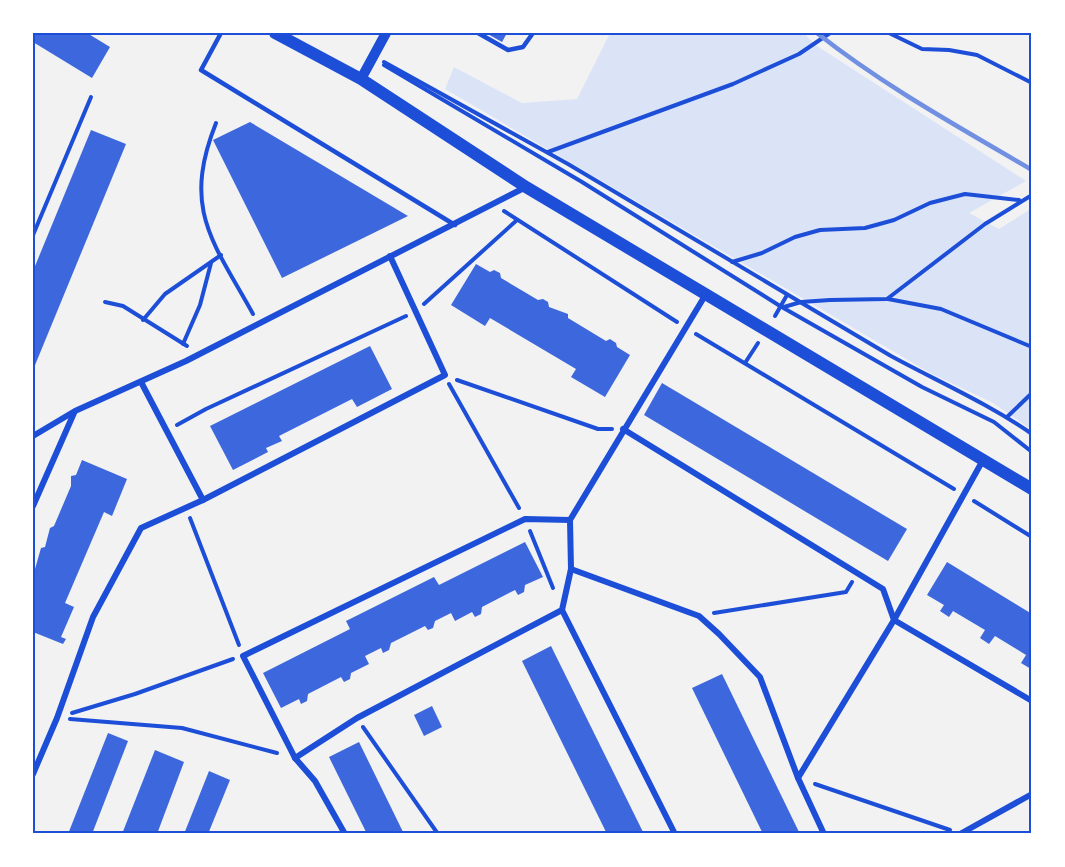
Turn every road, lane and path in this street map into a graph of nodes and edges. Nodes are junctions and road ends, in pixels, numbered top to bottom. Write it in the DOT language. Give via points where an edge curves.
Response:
graph roads {
  1 [pos="221,33"];
  2 [pos="386,33"];
  3 [pos="478,33"];
  4 [pos="533,33"];
  5 [pos="830,33"];
  6 [pos="889,33"];
  7 [pos="277,34"];
  8 [pos="372,58"];
  9 [pos="360,79"];
  10 [pos="1032,83"];
  11 [pos="91,98"];
  12 [pos="216,123"];
  13 [pos="547,152"];
  14 [pos="526,188"];
  15 [pos="1032,195"];
  16 [pos="1019,200"];
  17 [pos="494,203"];
  18 [pos="518,220"];
  19 [pos="455,225"];
  20 [pos="33,235"];
  21 [pos="221,255"];
  22 [pos="390,256"];
  23 [pos="212,261"];
  24 [pos="732,262"];
  25 [pos="707,294"];
  26 [pos="787,294"];
  27 [pos="887,299"];
  28 [pos="105,302"];
  29 [pos="801,302"];
  30 [pos="782,307"];
  31 [pos="415,312"];
  32 [pos="775,316"];
  33 [pos="143,320"];
  34 [pos="258,322"];
  35 [pos="686,327"];
  36 [pos="759,341"];
  37 [pos="183,344"];
  38 [pos="1032,347"];
  39 [pos="198,353"];
  40 [pos="745,363"];
  41 [pos="445,375"];
  42 [pos="141,382"];
  43 [pos="1032,393"];
  44 [pos="75,411"];
  45 [pos="1007,417"];
  46 [pos="623,429"];
  47 [pos="167,431"];
  48 [pos="1032,434"];
  49 [pos="33,436"];
  50 [pos="1032,452"];
  51 [pos="983,460"];
  52 [pos="1032,489"];
  53 [pos="965,496"];
  54 [pos="203,500"];
  55 [pos="33,506"];
  56 [pos="186,508"];
  57 [pos="525,519"];
  58 [pos="570,520"];
  59 [pos="1032,537"];
  60 [pos="571,569"];
  61 [pos="856,573"];
  62 [pos="562,610"];
  63 [pos="699,616"];
  64 [pos="894,620"];
  65 [pos="243,656"];
  66 [pos="1032,701"];
  67 [pos="57,718"];
  68 [pos="357,718"];
  69 [pos="295,758"];
  70 [pos="33,774"];
  71 [pos="798,778"];
  72 [pos="1032,794"];
  73 [pos="345,834"];
  74 [pos="438,834"];
  75 [pos="675,834"];
  76 [pos="824,834"];
  77 [pos="959,834"];
  1 -- 19 [label="lane" via="201,70"];
  2 -- 8 [label="street"];
  3 -- 4 [label="lane" via="508,50 523,47"];
  5 -- 13 [label="path" via="799,54 733,84"];
  6 -- 10 [label="path" via="922,49 977,55"];
  7 -- 9 [label="main road"];
  8 -- 9 [label="street"];
  8 -- 13 [label="path"];
  8 -- 30 [label="path" via="582,182"];
  9 -- 14 [label="main road"];
  11 -- 20 [label="path"];
  12 -- 21 [label="path" via="204,154 200,200 207,227"];
  13 -- 24 [label="path"];
  14 -- 17 [label="street"];
  14 -- 25 [label="main road"];
  15 -- 16 [label="path"];
  16 -- 24 [label="path" via="965,194 865,228 820,230 795,237"];
  16 -- 27 [label="path"];
  17 -- 18 [label="path"];
  17 -- 19 [label="street"];
  18 -- 31 [label="path"];
  18 -- 35 [label="path"];
  19 -- 22 [label="street"];
  21 -- 23 [label="path"];
  21 -- 34 [label="path"];
  22 -- 31 [label="street"];
  22 -- 34 [label="street"];
  23 -- 33 [label="path" via="165,294"];
  23 -- 37 [label="path" via="200,305"];
  24 -- 26 [label="path"];
  25 -- 35 [label="street"];
  25 -- 51 [label="main road"];
  26 -- 29 [label="path"];
  26 -- 30 [label="path"];
  27 -- 29 [label="path"];
  27 -- 38 [label="path" via="941,309"];
  28 -- 33 [label="path" via="123,306"];
  29 -- 30 [label="path"];
  29 -- 45 [label="path" via="936,381"];
  30 -- 32 [label="path"];
  30 -- 50 [label="path" via="922,387 994,422"];
  31 -- 41 [label="street"];
  31 -- 47 [label="path"];
  33 -- 37 [label="path"];
  34 -- 39 [label="street"];
  35 -- 40 [label="path"];
  35 -- 46 [label="street"];
  36 -- 40 [label="path"];
  37 -- 39 [label="path"];
  39 -- 42 [label="street"];
  40 -- 53 [label="path"];
  41 -- 46 [label="path" via="598,429"];
  41 -- 54 [label="street"];
  41 -- 57 [label="path"];
  42 -- 44 [label="street"];
  42 -- 47 [label="street"];
  43 -- 45 [label="path"];
  44 -- 49 [label="street"];
  44 -- 55 [label="street"];
  45 -- 48 [label="path"];
  46 -- 58 [label="street"];
  46 -- 61 [label="street"];
  47 -- 54 [label="street"];
  51 -- 52 [label="main road"];
  51 -- 53 [label="street"];
  53 -- 59 [label="path"];
  53 -- 64 [label="street"];
  54 -- 56 [label="street"];
  56 -- 65 [label="path"];
  56 -- 67 [label="street" via="141,528 93,617"];
  57 -- 58 [label="street"];
  57 -- 62 [label="path"];
  57 -- 65 [label="street"];
  58 -- 60 [label="street"];
  60 -- 62 [label="street"];
  60 -- 63 [label="street"];
  61 -- 63 [label="path" via="846,592"];
  61 -- 64 [label="street" via="883,589"];
  62 -- 68 [label="street"];
  62 -- 75 [label="street"];
  63 -- 71 [label="street" via="760,677"];
  64 -- 66 [label="street"];
  64 -- 71 [label="street"];
  65 -- 67 [label="path"];
  65 -- 69 [label="street"];
  67 -- 69 [label="path" via="182,728"];
  67 -- 70 [label="street"];
  68 -- 69 [label="street"];
  68 -- 74 [label="path"];
  69 -- 73 [label="street" via="315,781"];
  71 -- 76 [label="street"];
  71 -- 77 [label="path"];
  72 -- 77 [label="street"];
}
